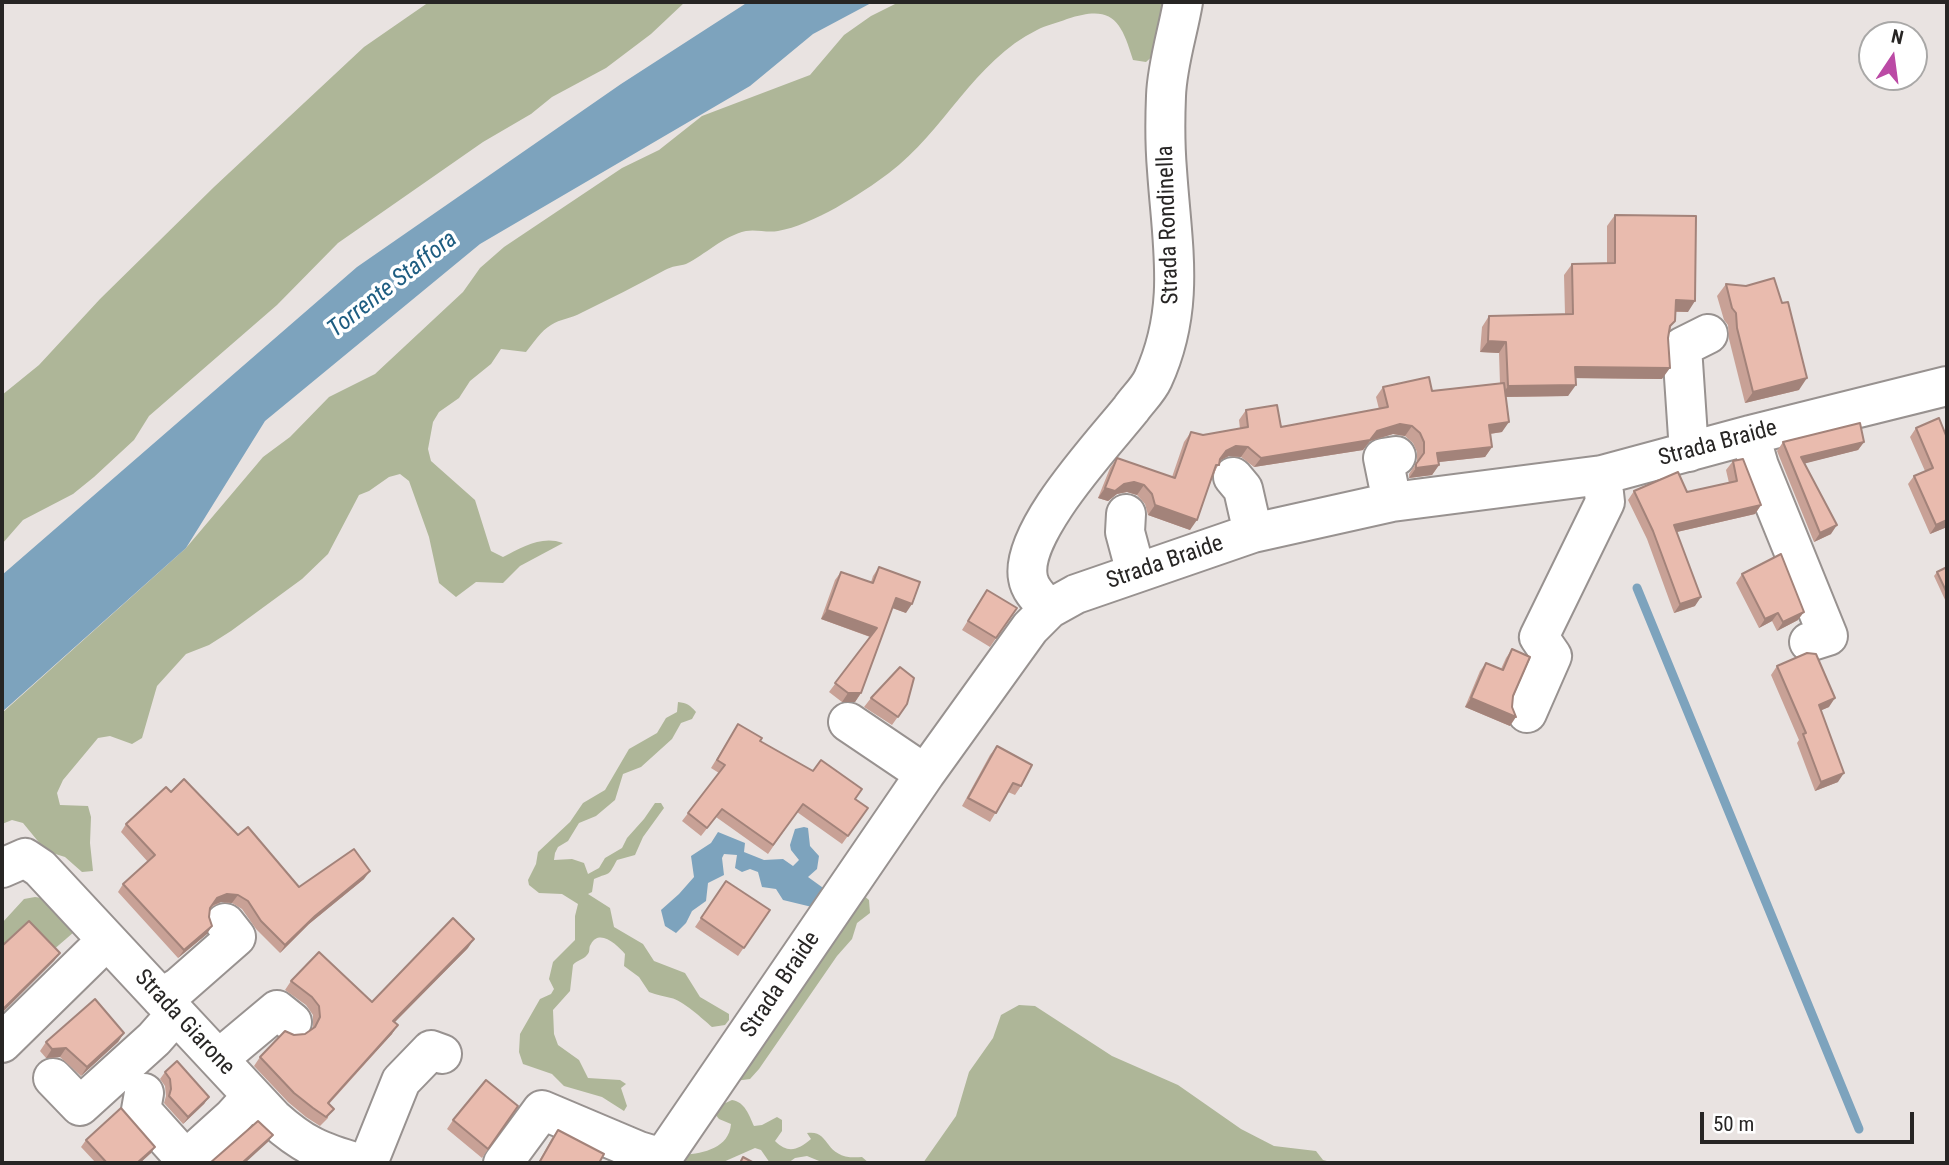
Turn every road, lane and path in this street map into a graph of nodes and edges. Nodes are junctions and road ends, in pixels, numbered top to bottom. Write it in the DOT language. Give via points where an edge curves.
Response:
graph roads {
  1 [pos="1183,2"];
  2 [pos="1708,334"];
  3 [pos="1947,386"];
  4 [pos="1750,435"];
  5 [pos="1689,452"];
  6 [pos="1396,456"];
  7 [pos="1602,475"];
  8 [pos="1233,477"];
  9 [pos="1392,502"];
  10 [pos="1126,514"];
  11 [pos="1253,533"];
  12 [pos="1136,573"];
  13 [pos="1049,609"];
  14 [pos="1809,642"];
  15 [pos="1527,713"];
  16 [pos="848,722"];
  17 [pos="926,774"];
  18 [pos="13,863"];
  19 [pos="225,923"];
  20 [pos="107,940"];
  21 [pos="169,1006"];
  22 [pos="292,1022"];
  23 [pos="2,1043"];
  24 [pos="442,1054"];
  25 [pos="216,1056"];
  26 [pos="53,1078"];
  27 [pos="144,1093"];
  28 [pos="252,1096"];
  29 [pos="286,1151"];
  30 [pos="184,1161"];
  31 [pos="661,1161"];
  32 [pos="358,1163"];
  33 [pos="368,1163"];
  34 [pos="503,1163"];
  1 -- 13 [label="street, Strada Rondinella" via="1166,93 1174,284 1169,337 1151,383 1037,534 1028,579"];
  2 -- 5 [label="street" via="1682,347"];
  3 -- 4 [label="street, Strada Braide"];
  4 -- 5 [label="street, Strada Braide"];
  4 -- 14 [label="street" via="1828,636"];
  5 -- 7 [label="street, Strada Braide"];
  6 -- 9 [label="street" via="1383,458"];
  7 -- 9 [label="street, Strada Braide"];
  7 -- 15 [label="street" via="1605,502 1539,637 1552,656"];
  8 -- 11 [label="street" via="1243,489"];
  9 -- 11 [label="street, Strada Braide"];
  10 -- 12 [label="street" via="1125,532"];
  11 -- 12 [label="street, Strada Braide"];
  12 -- 13 [label="street, Strada Braide" via="1076,594"];
  13 -- 17 [label="street, Strada Braide" via="1030,628"];
  16 -- 17 [label="street"];
  17 -- 31 [label="street, Strada Braide"];
  18 -- 20 [label="street, Strada Giarone" via="40,868"];
  19 -- 21 [label="street" via="236,937 179,987"];
  20 -- 21 [label="street, Strada Giarone"];
  20 -- 23 [label="street"];
  21 -- 25 [label="street, Strada Giarone"];
  21 -- 26 [label="street" via="154,1039 80,1106"];
  22 -- 25 [label="street" via="277,1010"];
  24 -- 33 [label="street" via="431,1050 401,1081"];
  25 -- 28 [label="street, Strada Giarone"];
  27 -- 30 [label="street" via="141,1110"];
  28 -- 29 [label="street, Strada Giarone"];
  28 -- 30 [label="street"];
  29 -- 32 [label="street, Strada Giarone" via="328,1154"];
  31 -- 34 [label="street" via="542,1110"];
}
